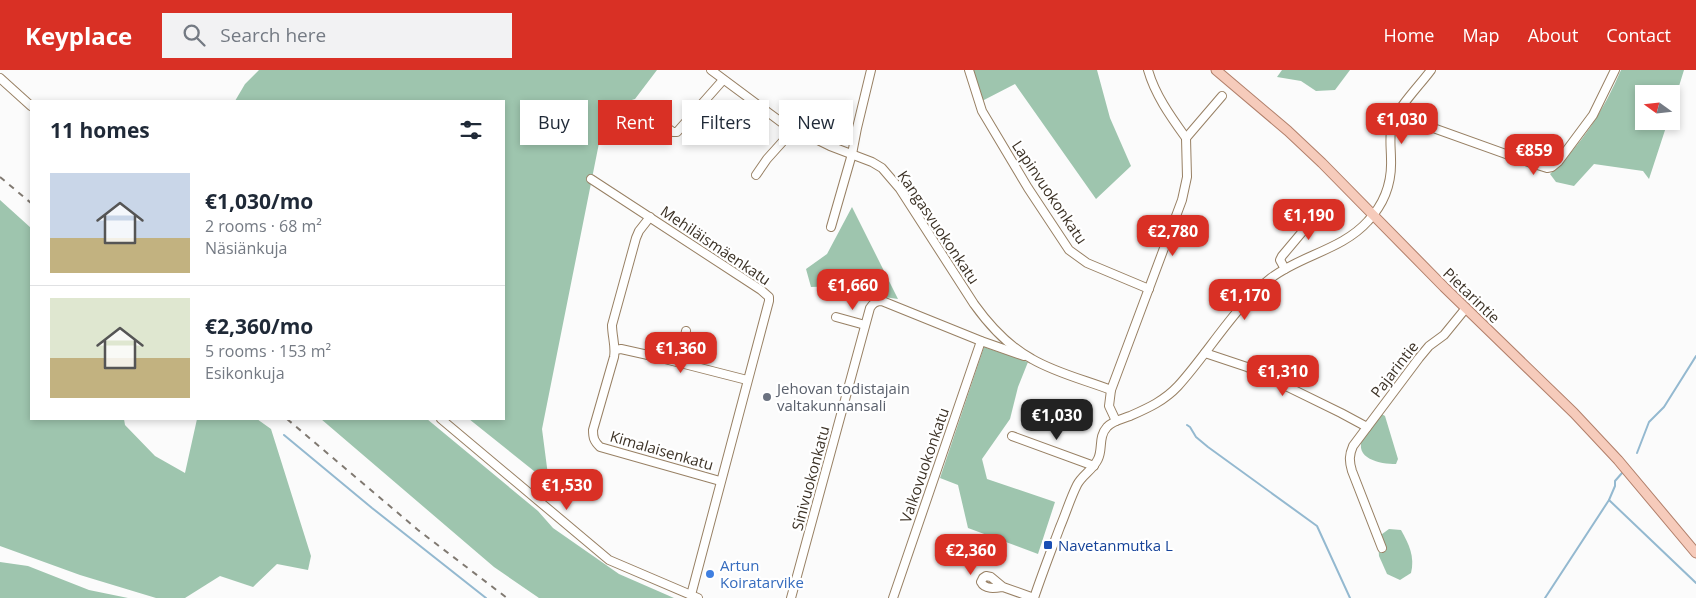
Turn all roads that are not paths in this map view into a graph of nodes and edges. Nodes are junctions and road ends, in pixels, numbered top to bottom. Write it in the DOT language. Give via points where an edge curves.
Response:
graph roads {
  1 [pos="711,70"];
  2 [pos="871,70"];
  3 [pos="969,70"];
  4 [pos="1148,70"];
  5 [pos="1216,70"];
  6 [pos="1431,70"];
  7 [pos="1615,70"];
  8 [pos="0,78"];
  9 [pos="723,80"];
  10 [pos="1222,96"];
  11 [pos="30,105"];
  12 [pos="1397,115"];
  13 [pos="779,120"];
  14 [pos="672,131"];
  15 [pos="1186,138"];
  16 [pos="780,145"];
  17 [pos="831,145"];
  18 [pos="852,154"];
  19 [pos="756,176"];
  20 [pos="591,179"];
  21 [pos="1319,212"];
  22 [pos="1374,215"];
  23 [pos="650,218"];
  24 [pos="831,227"];
  25 [pos="1285,269"];
  26 [pos="1149,289"];
  27 [pos="1466,308"];
  28 [pos="836,317"];
  29 [pos="865,325"];
  30 [pos="686,331"];
  31 [pos="982,341"];
  32 [pos="615,350"];
  33 [pos="1205,353"];
  34 [pos="1031,359"];
  35 [pos="679,362"];
  36 [pos="747,380"];
  37 [pos="1111,390"];
  38 [pos="441,420"];
  39 [pos="1116,421"];
  40 [pos="1367,427"];
  41 [pos="1012,436"];
  42 [pos="1094,466"];
  43 [pos="720,481"];
  44 [pos="1382,548"];
  45 [pos="1696,553"];
  46 [pos="1003,587"];
  47 [pos="694,596"];
  48 [pos="791,598"];
  49 [pos="893,598"];
  50 [pos="1034,598"];
  1 -- 9 [label="street, Kangasvuokonkatu"];
  2 -- 18 [label="street"];
  3 -- 26 [label="street, Lapinvuokonkatu" via="982,112 1069,250 1087,264"];
  4 -- 15 [label="street" via="1159,97"];
  5 -- 22 [label="main road, Pietarintie" via="1288,131"];
  6 -- 12 [label="street"];
  7 -- 12 [label="street" via="1593,115 1552,167 1530,163"];
  8 -- 11 [label="street"];
  9 -- 13 [label="street, Kangasvuokonkatu"];
  9 -- 14 [label="street" via="677,132"];
  10 -- 15 [label="street"];
  12 -- 22 [label="street" via="1391,132 1389,183"];
  15 -- 26 [label="street" via="1185,188"];
  16 -- 19 [label="street"];
  17 -- 18 [label="street, Kangasvuokonkatu"];
  18 -- 24 [label="street"];
  18 -- 34 [label="street, Kangasvuokonkatu" via="882,168 900,189 985,320"];
  20 -- 23 [label="street, Mehiläismäenkatu"];
  21 -- 25 [label="street" via="1282,256 1280,260"];
  22 -- 25 [label="street" via="1354,234"];
  22 -- 27 [label="main road, Pietarintie"];
  23 -- 32 [label="street, Kimalaisenkatu" via="636,238 614,316 612,339"];
  23 -- 36 [label="street, Mehiläismäenkatu" via="769,297"];
  25 -- 33 [label="street" via="1252,295"];
  26 -- 37 [label="street"];
  27 -- 40 [label="street, Pajarintie" via="1444,335 1425,351"];
  27 -- 45 [label="main road, Pietarintie" via="1574,413 1630,473"];
  28 -- 29 [label="street"];
  29 -- 31 [label="street, Sinivuokonkatu" via="870,308 877,301 882,301"];
  29 -- 48 [label="street, Sinivuokonkatu"];
  30 -- 35 [label="street"];
  31 -- 34 [label="street"];
  31 -- 49 [label="street, Valkovuokonkatu"];
  32 -- 35 [label="street"];
  32 -- 43 [label="street, Kimalaisenkatu" via="593,430 595,442 600,447"];
  33 -- 39 [label="street" via="1170,395"];
  33 -- 40 [label="street" via="1240,364"];
  34 -- 37 [label="street, Kangasvuokonkatu"];
  35 -- 36 [label="street"];
  36 -- 43 [label="street, Mehiläismäenkatu"];
  37 -- 39 [label="street" via="1109,406"];
  38 -- 47 [label="street" via="602,555 620,566"];
  39 -- 42 [label="street" via="1103,432"];
  40 -- 44 [label="street, Pajarintie" via="1353,446 1349,460"];
  41 -- 42 [label="street"];
  42 -- 50 [label="street" via="1085,473 1074,491"];
  43 -- 47 [label="street, Mehiläismäenkatu"];
  46 -- 50 [label="street"];
}
